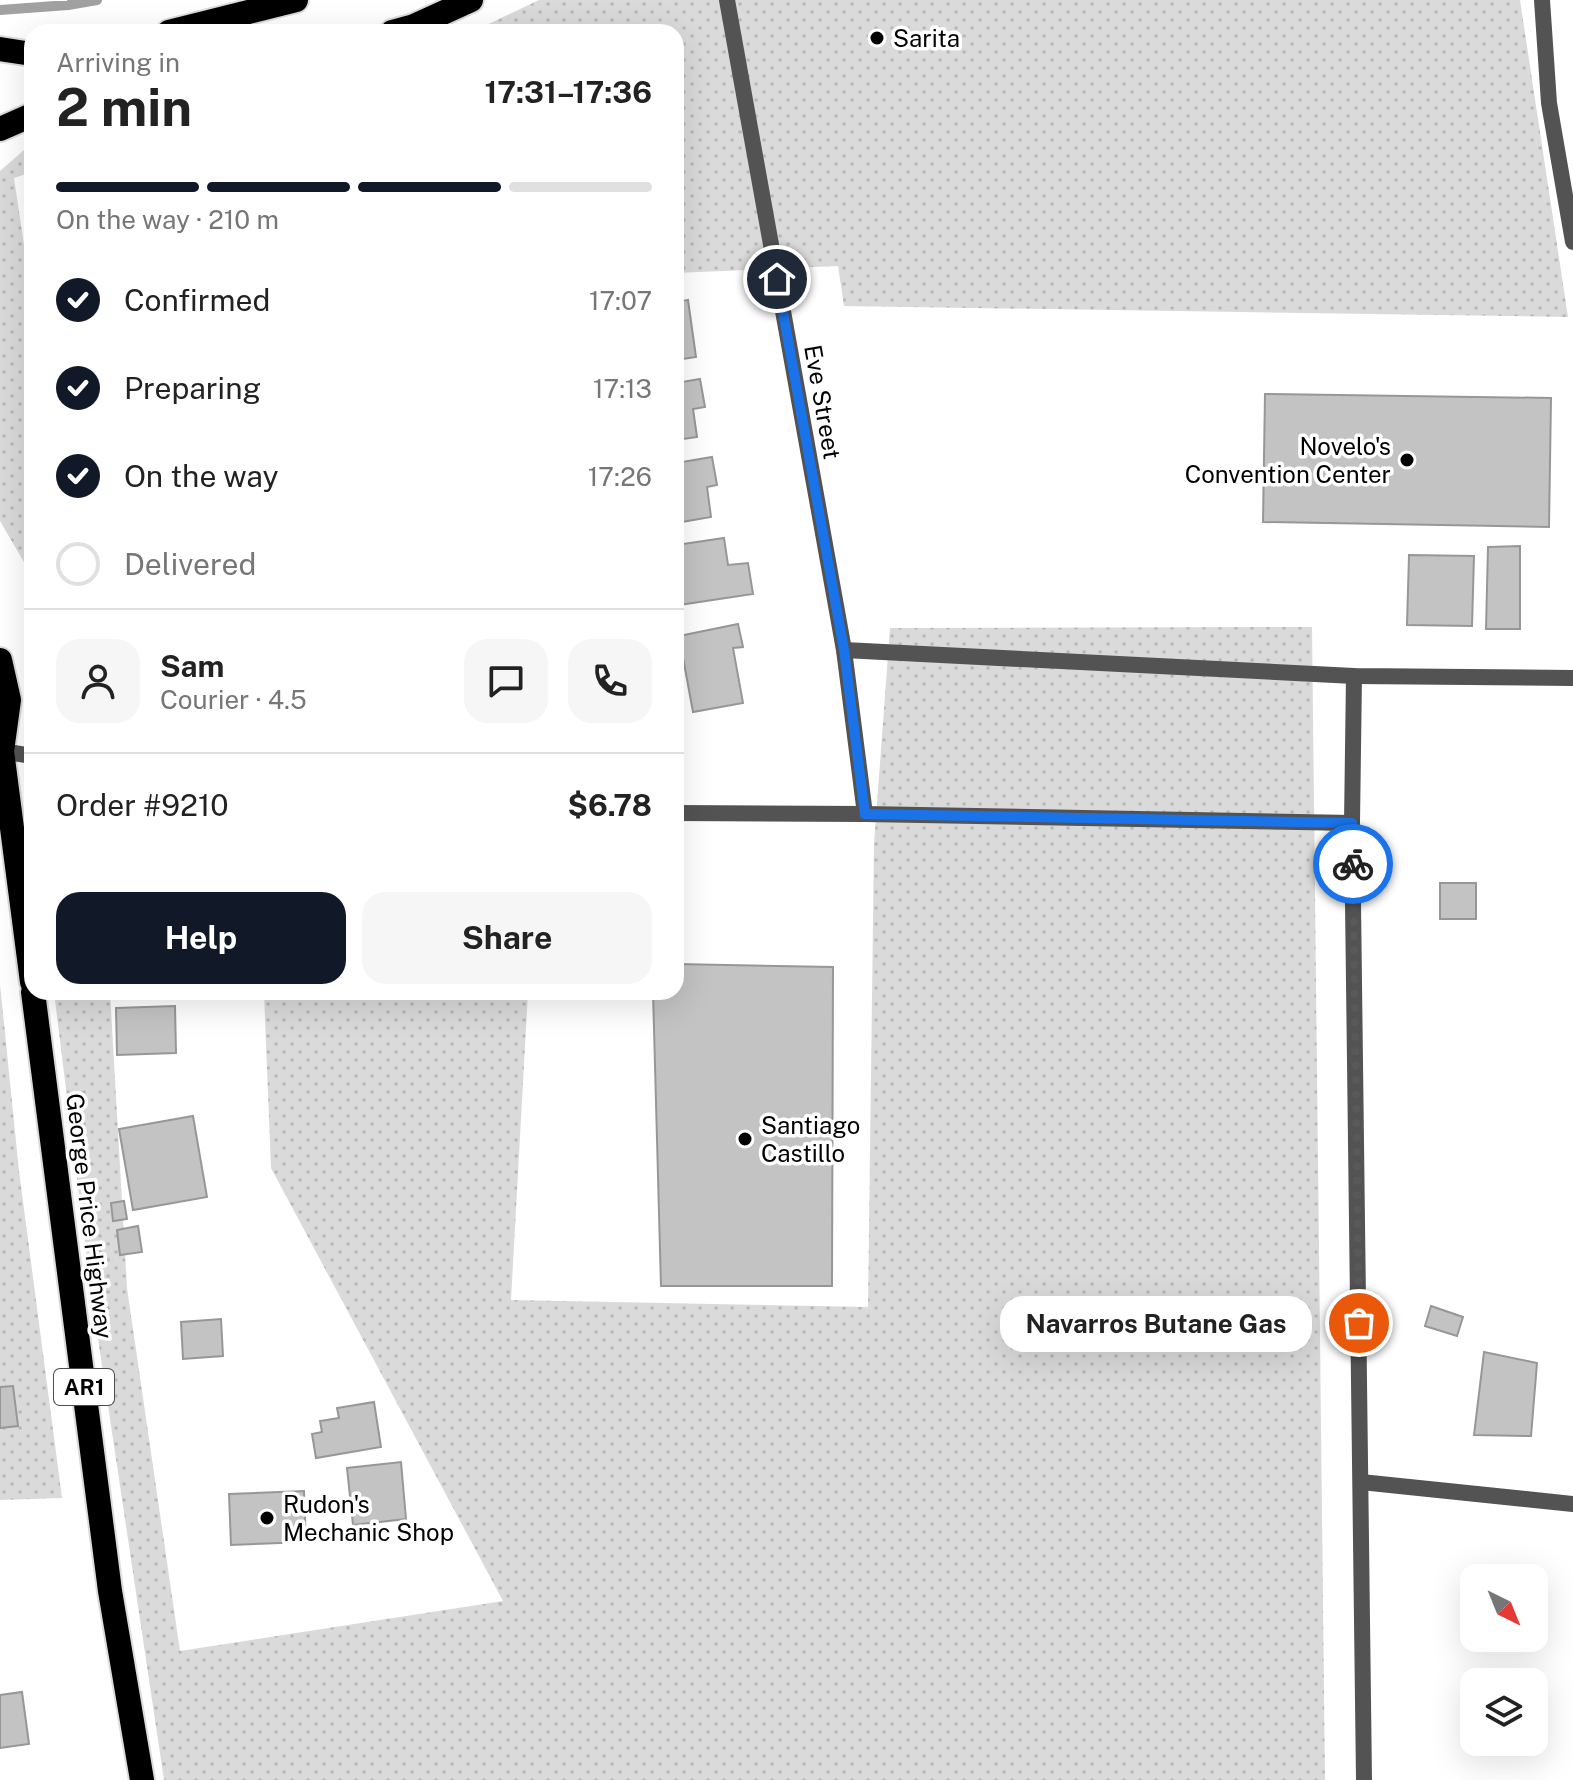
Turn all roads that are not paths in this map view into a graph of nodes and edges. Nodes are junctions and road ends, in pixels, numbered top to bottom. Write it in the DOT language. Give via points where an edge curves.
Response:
graph roads {
  1 [pos="296,0"];
  2 [pos="471,0"];
  3 [pos="727,0"];
  4 [pos="1542,0"];
  5 [pos="201,24"];
  6 [pos="418,24"];
  7 [pos="0,49"];
  8 [pos="24,53"];
  9 [pos="24,118"];
  10 [pos="0,129"];
  11 [pos="1573,242"];
  12 [pos="844,650"];
  13 [pos="0,660"];
  14 [pos="1354,676"];
  15 [pos="1573,678"];
  16 [pos="1,750"];
  17 [pos="24,754"];
  18 [pos="684,813"];
  19 [pos="865,814"];
  20 [pos="1352,823"];
  21 [pos="24,922"];
  22 [pos="34,1000"];
  23 [pos="1361,1482"];
  24 [pos="1573,1504"];
  25 [pos="142,1780"];
  26 [pos="1364,1780"];
  1 -- 5 [label="highway"];
  2 -- 6 [label="highway"];
  3 -- 12 [label="street, Eve Street"];
  4 -- 11 [label="street" via="1549,103"];
  7 -- 8 [label="highway"];
  9 -- 10 [label="highway"];
  12 -- 14 [label="street"];
  12 -- 19 [label="street, Eve Street"];
  13 -- 16 [label="highway" via="9,700"];
  14 -- 15 [label="street"];
  14 -- 20 [label="street"];
  16 -- 17 [label="street"];
  16 -- 21 [label="highway"];
  18 -- 19 [label="street"];
  19 -- 20 [label="street"];
  20 -- 23 [label="street"];
  22 -- 25 [label="highway, George Price Highway / AR1" via="110,1591"];
  23 -- 24 [label="street"];
  23 -- 26 [label="street"];
}
